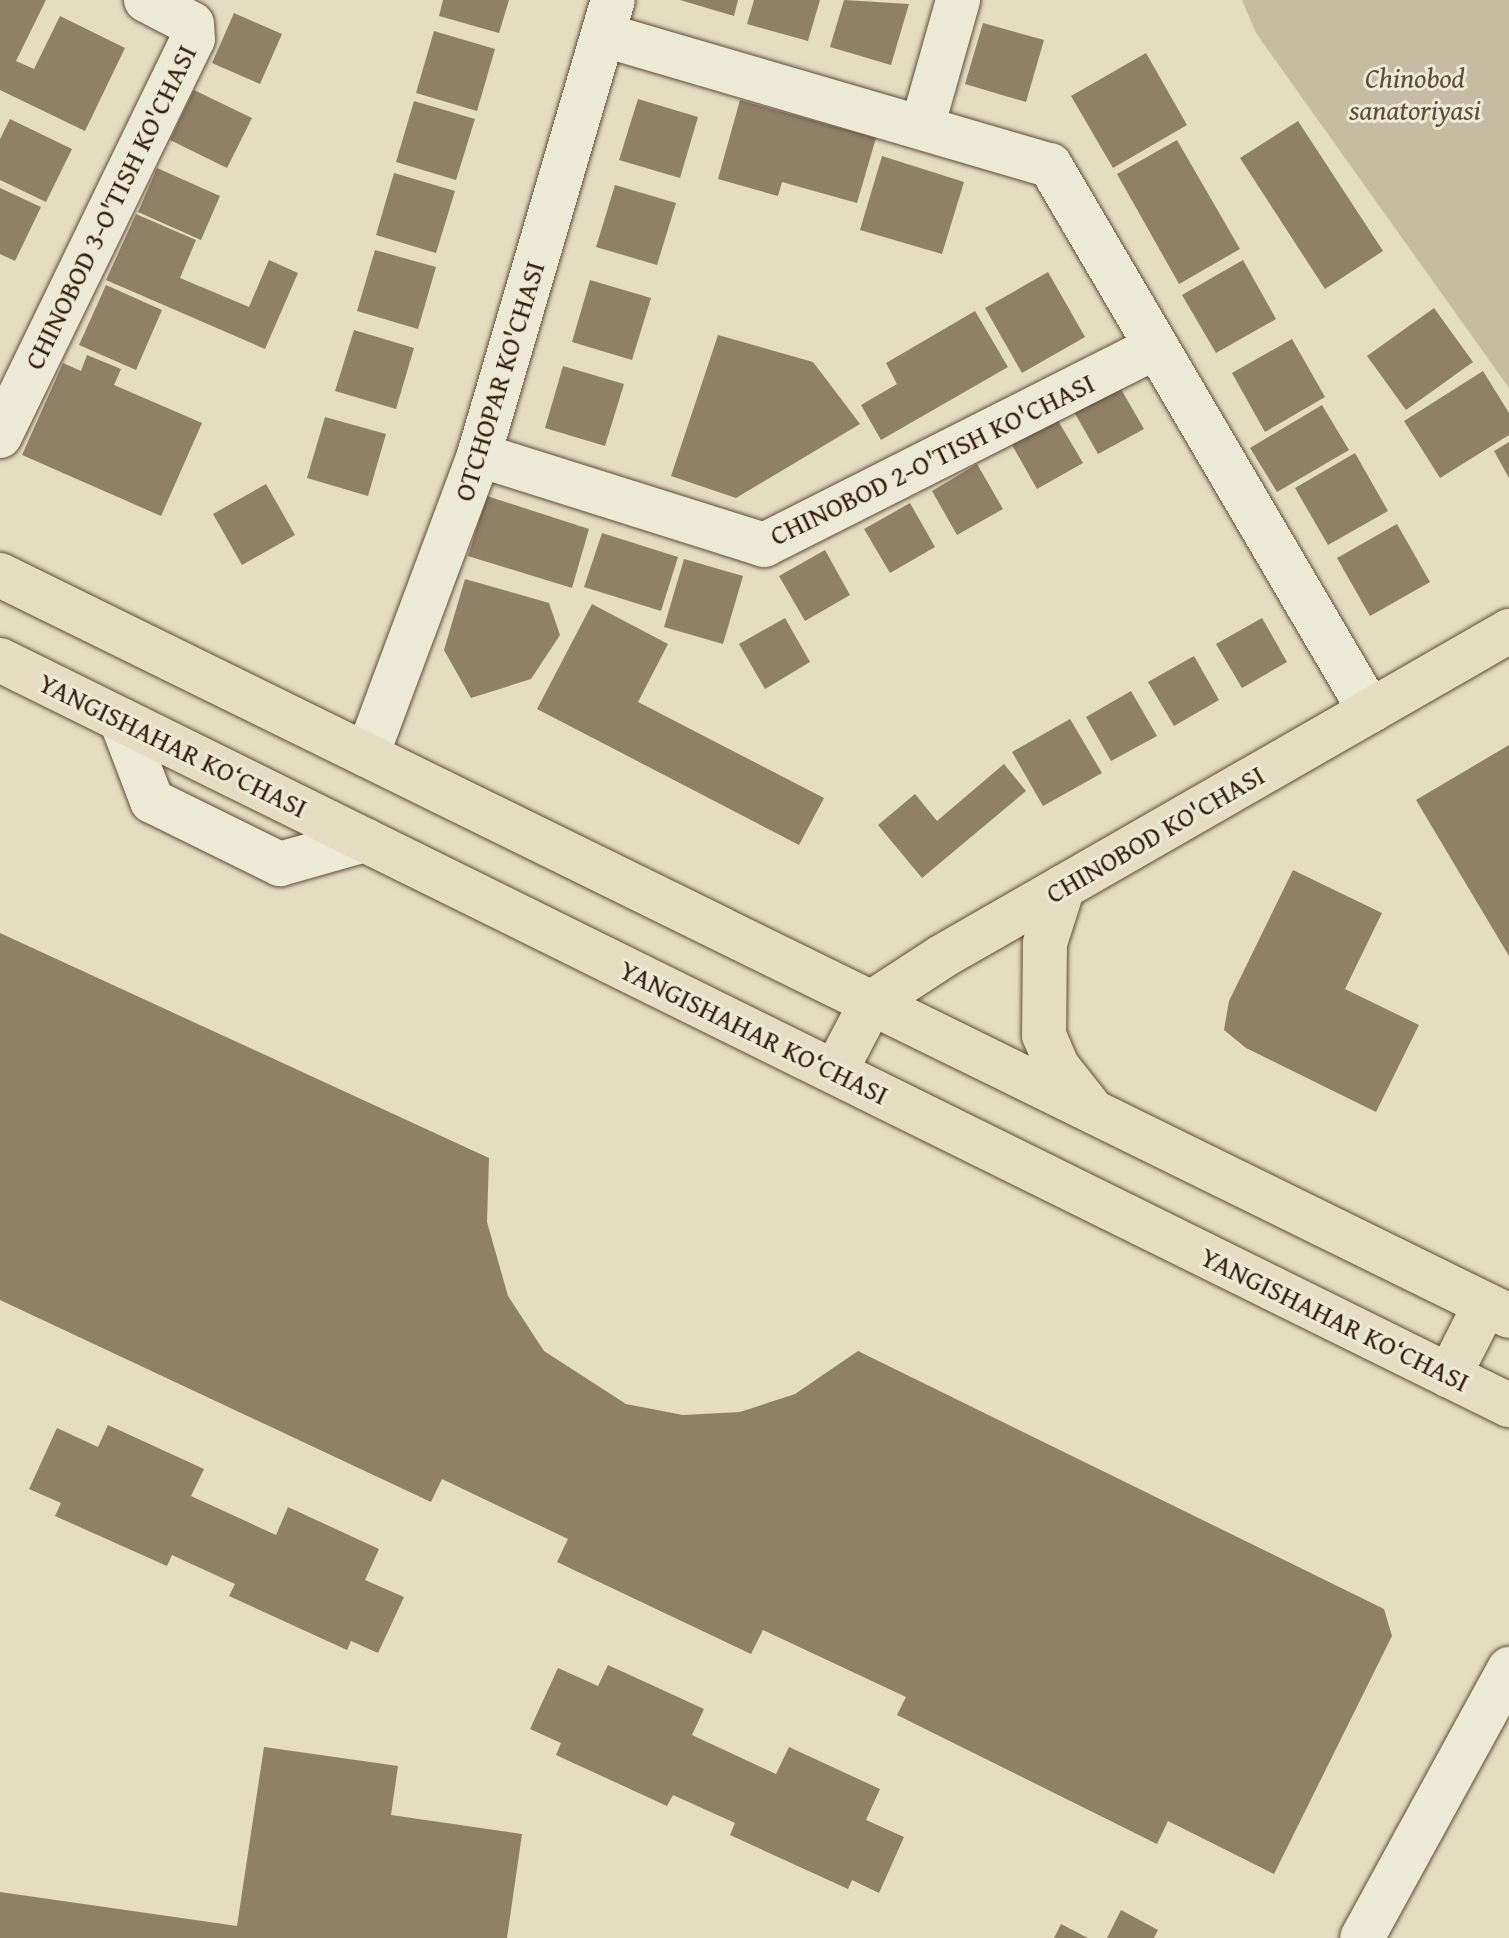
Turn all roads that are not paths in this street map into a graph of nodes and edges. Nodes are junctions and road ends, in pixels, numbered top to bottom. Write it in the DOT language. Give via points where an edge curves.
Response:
graph roads {
  1 [pos="146,0"];
  2 [pos="958,0"];
  3 [pos="609,17"];
  4 [pos="923,124"];
  5 [pos="1154,348"];
  6 [pos="0,436"];
  7 [pos="479,455"];
  8 [pos="0,575"];
  9 [pos="1509,631"];
  10 [pos="0,660"];
  11 [pos="1370,711"];
  12 [pos="121,720"];
  13 [pos="367,755"];
  14 [pos="365,840"];
  15 [pos="1063,887"];
  16 [pos="871,1003"];
  17 [pos="835,1072"];
  18 [pos="1095,1113"];
  19 [pos="1497,1310"];
  20 [pos="1449,1376"];
  21 [pos="1509,1405"];
  22 [pos="1509,1669"];
  23 [pos="1362,1938"];
  1 -- 6 [label="street, CHINOBOD 3-O'TISH KO'CHASI" via="192,24 193,39"];
  2 -- 4 [label="street"];
  3 -- 4 [label="street"];
  3 -- 7 [label="street, OTCHOPAR KO'CHASI"];
  4 -- 5 [label="street" via="1050,165"];
  5 -- 7 [label="street, CHINOBOD 2-O'TISH KO'CHASI" via="764,545"];
  5 -- 11 [label="street"];
  7 -- 13 [label="street, OTCHOPAR KO'CHASI"];
  8 -- 13 [label="main road"];
  9 -- 11 [label="main road, CHINOBOD KO'CHASI"];
  10 -- 12 [label="main road, YANGISHAHAR KO‘CHASI"];
  11 -- 15 [label="main road, CHINOBOD KO'CHASI"];
  12 -- 14 [label="main road, YANGISHAHAR KO‘CHASI"];
  12 -- 14 [label="street" via="152,801 280,864"];
  13 -- 16 [label="main road"];
  14 -- 17 [label="main road, YANGISHAHAR KO‘CHASI"];
  15 -- 16 [label="main road, CHINOBOD KO'CHASI"];
  15 -- 18 [label="main road" via="1045,943 1044,1035 1057,1066"];
  16 -- 17 [label="main road"];
  16 -- 18 [label="main road"];
  17 -- 20 [label="main road, YANGISHAHAR KO‘CHASI"];
  18 -- 19 [label="main road"];
  19 -- 20 [label="main road"];
  20 -- 21 [label="main road, YANGISHAHAR KO‘CHASI"];
  22 -- 23 [label="street"];
}
